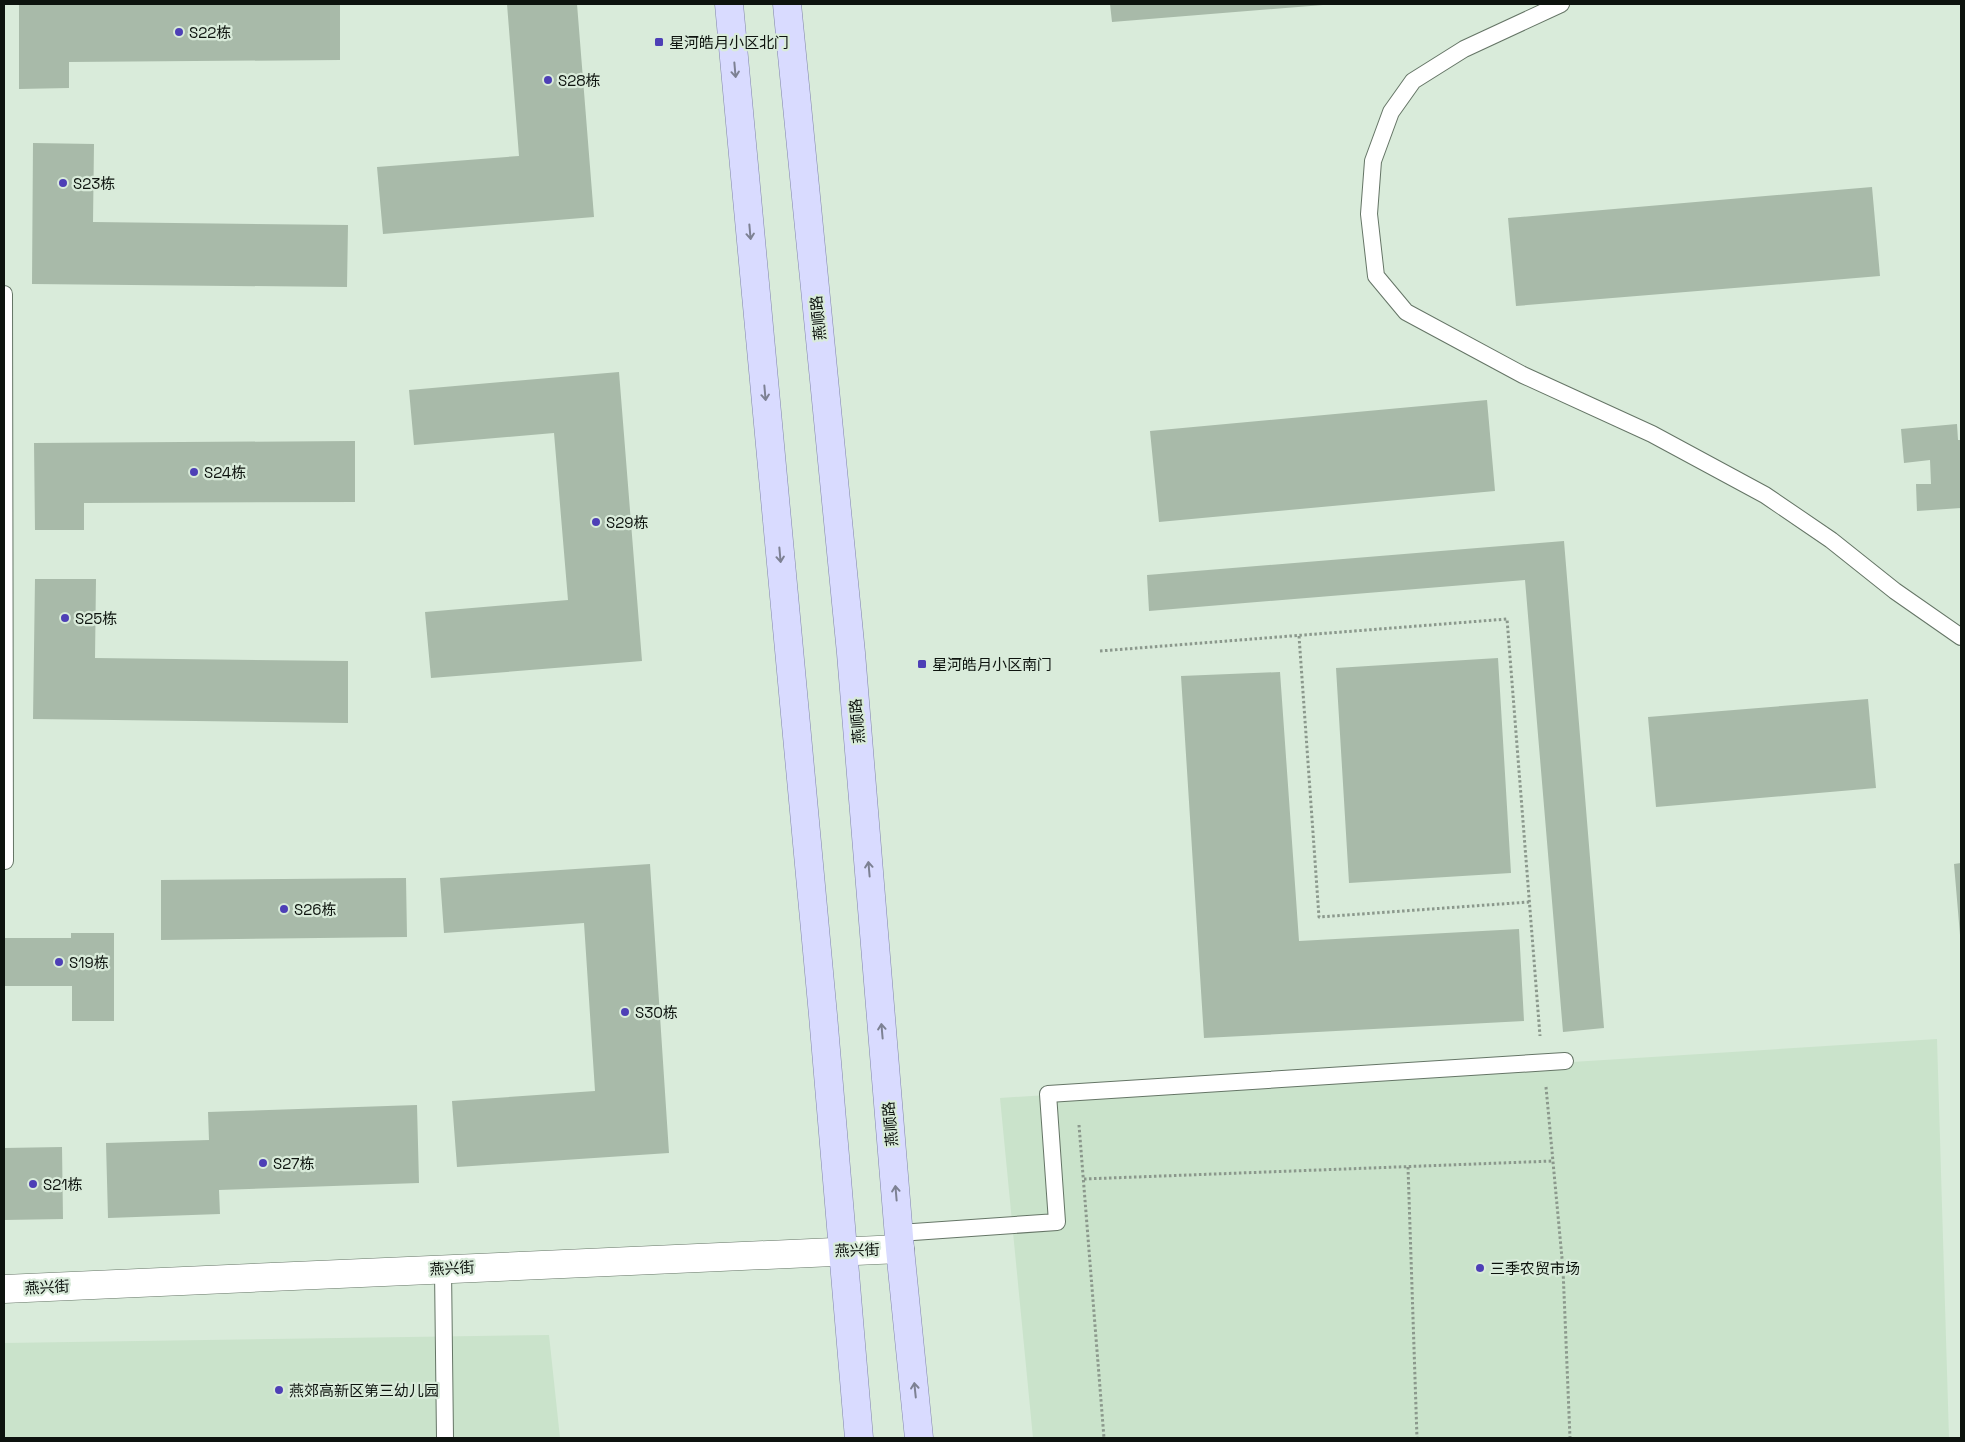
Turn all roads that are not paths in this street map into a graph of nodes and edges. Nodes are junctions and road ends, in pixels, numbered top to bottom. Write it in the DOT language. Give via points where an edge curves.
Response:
graph roads {
  1 [pos="729,4"];
  2 [pos="787,4"];
  3 [pos="1561,4"];
  4 [pos="4,294"];
  5 [pos="1961,637"];
  6 [pos="4,861"];
  7 [pos="1565,1061"];
  8 [pos="900,1241"];
  9 [pos="843,1251"];
  10 [pos="443,1269"];
  11 [pos="4,1288"];
  12 [pos="445,1438"];
  13 [pos="859,1438"];
  14 [pos="920,1438"];
  1 -- 9 [label="main road, one-way"];
  8 -- 2 [label="main road, 燕顺路, one-way" via="850,643"];
  3 -- 5 [label="lane" via="1464,49 1412,81 1391,112 1373,161 1369,214 1376,276 1406,312 1420,320 1523,375 1652,434 1765,495"];
  4 -- 6 [label="lane"];
  7 -- 8 [label="lane" via="1048,1094 1057,1222"];
  8 -- 9 [label="street, 燕兴街"];
  14 -- 8 [label="main road, 燕顺路, one-way"];
  9 -- 10 [label="street, 燕兴街"];
  9 -- 13 [label="main road"];
  10 -- 11 [label="street, 燕兴街"];
  10 -- 12 [label="lane"];
}
